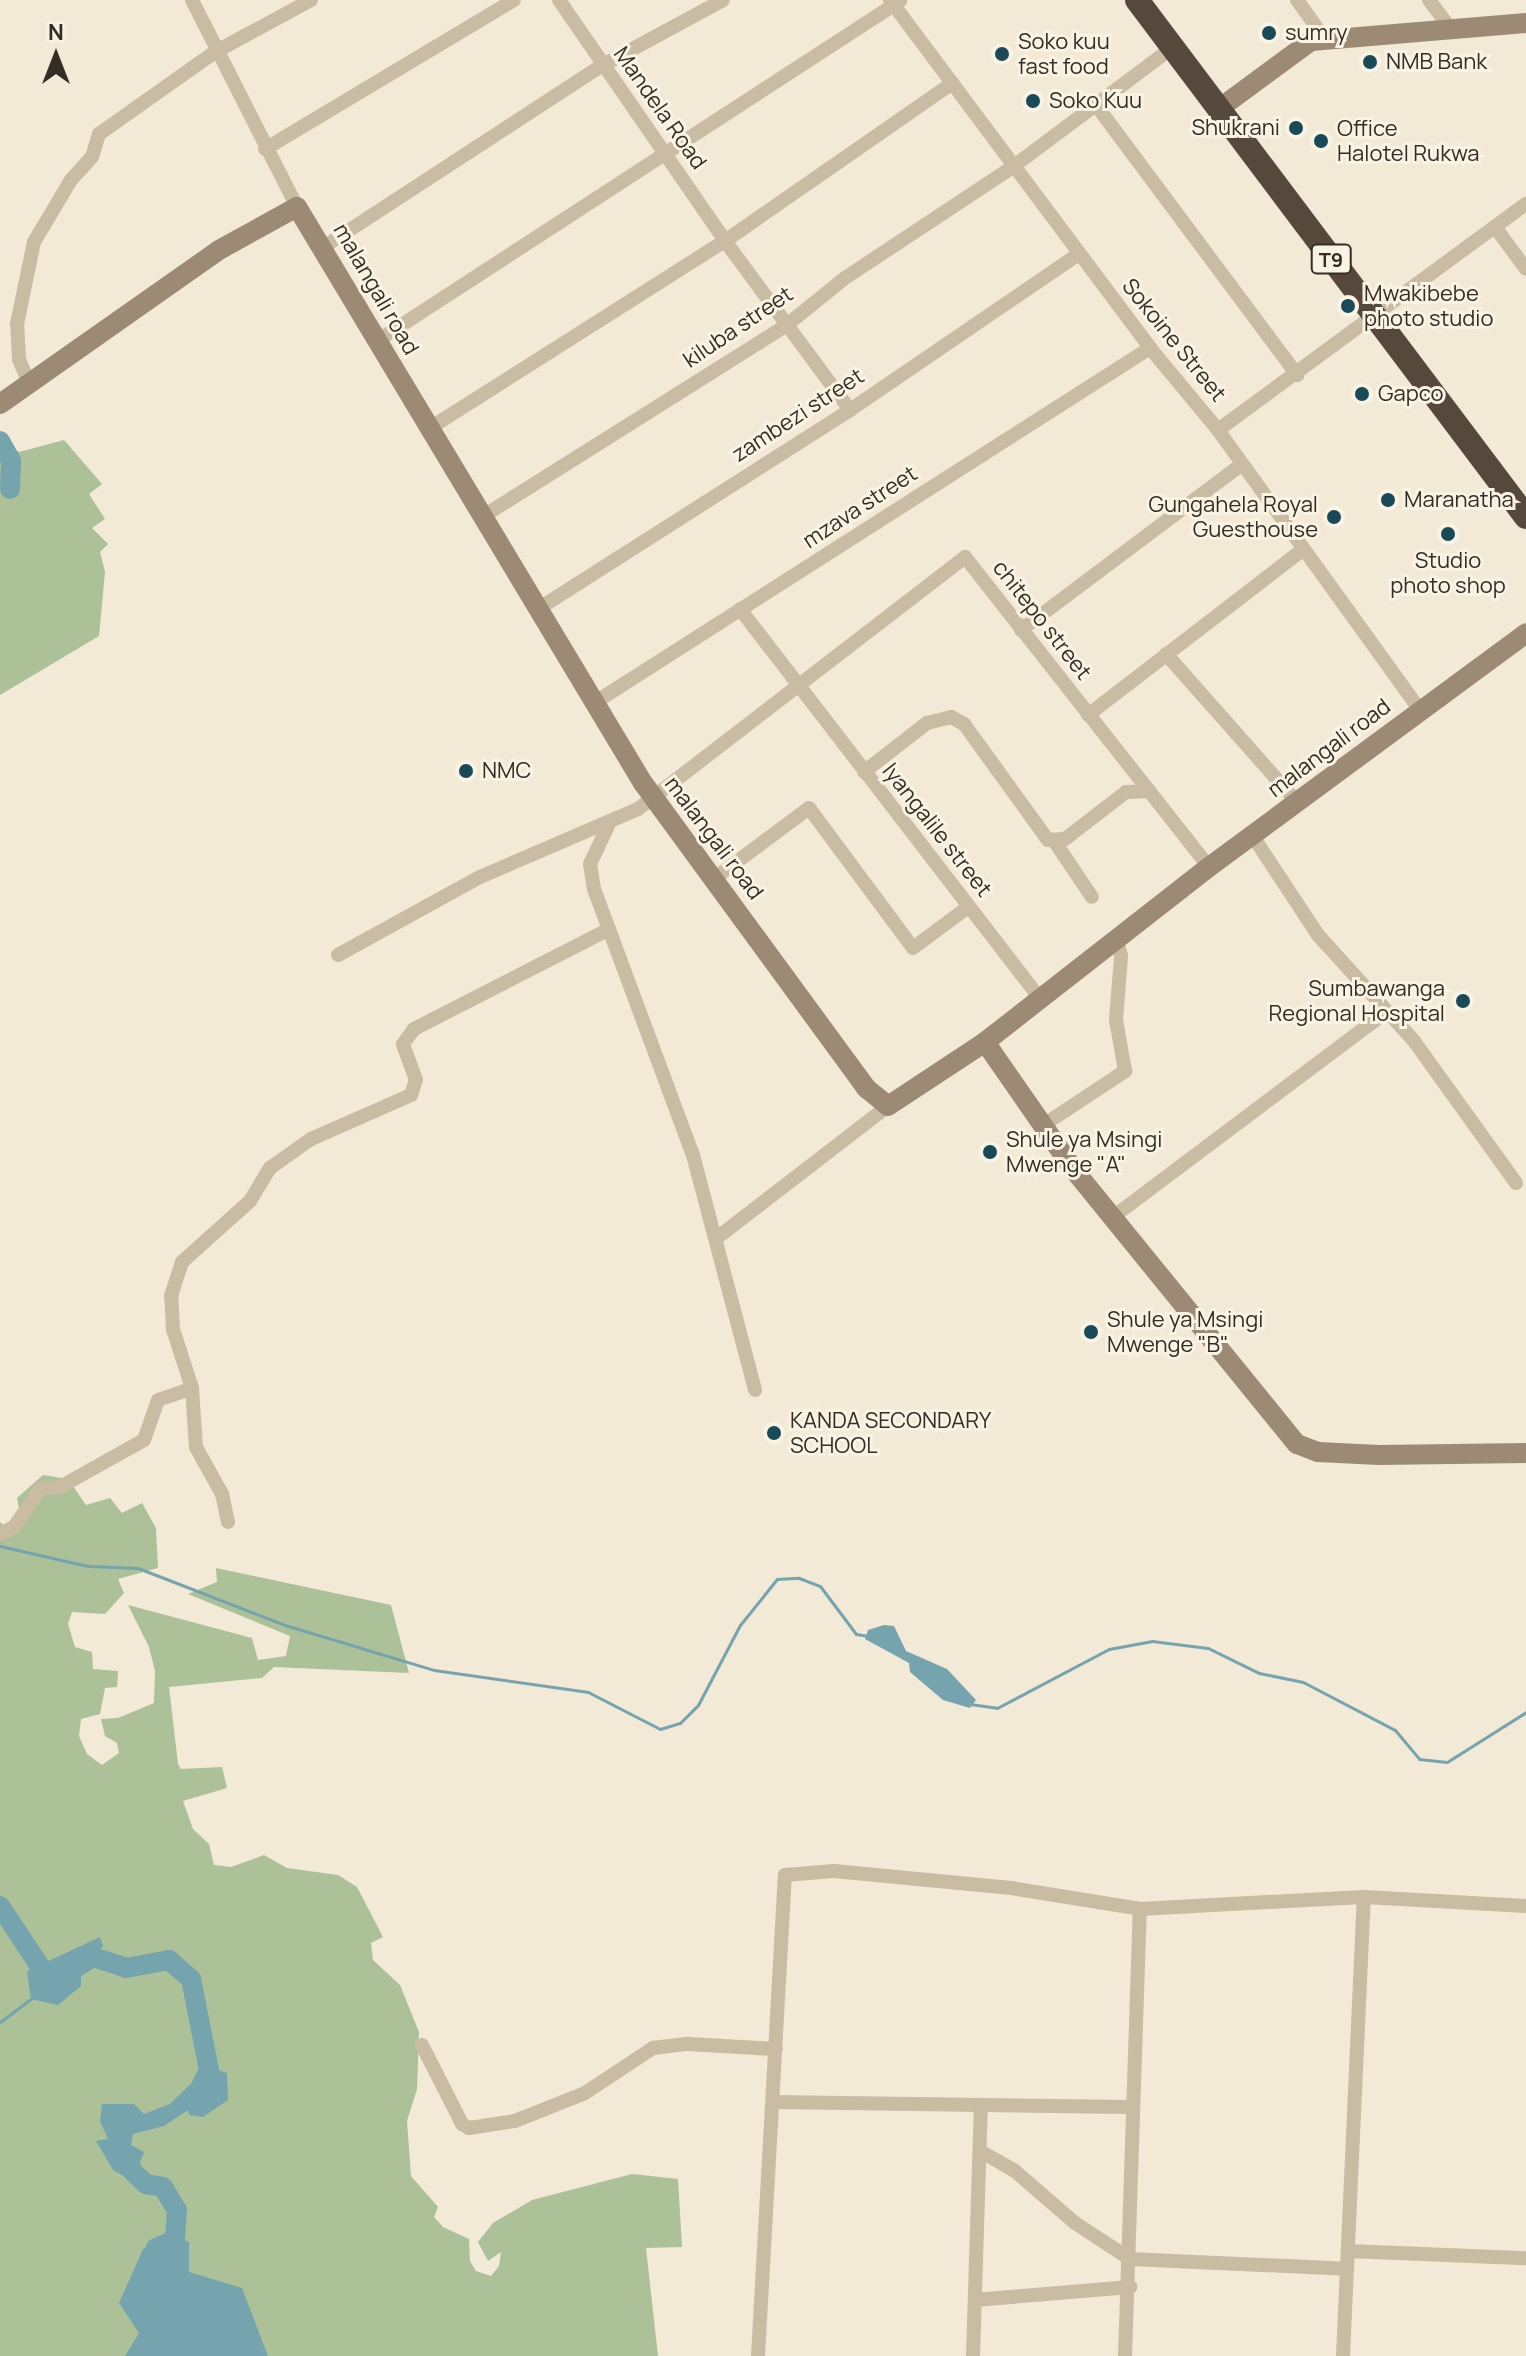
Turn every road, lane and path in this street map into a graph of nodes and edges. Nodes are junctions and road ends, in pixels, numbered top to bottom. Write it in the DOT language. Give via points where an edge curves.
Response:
graph roads {
  1 [pos="192,0"];
  2 [pos="311,0"];
  3 [pos="514,0"];
  4 [pos="559,0"];
  5 [pos="723,0"];
  6 [pos="1137,0"];
  7 [pos="1297,0"];
  8 [pos="1429,0"];
  9 [pos="896,2"];
  10 [pos="1526,23"];
  11 [pos="1450,28"];
  12 [pos="1325,39"];
  13 [pos="1173,47"];
  14 [pos="215,52"];
  15 [pos="603,65"];
  16 [pos="952,83"];
  17 [pos="1096,105"];
  18 [pos="1220,108"];
  19 [pos="265,149"];
  20 [pos="666,154"];
  21 [pos="1014,166"];
  22 [pos="1526,204"];
  23 [pos="297,207"];
  24 [pos="1495,227"];
  25 [pos="725,241"];
  26 [pos="325,246"];
  27 [pos="1079,254"];
  28 [pos="1526,269"];
  29 [pos="1373,316"];
  30 [pos="788,324"];
  31 [pos="377,341"];
  32 [pos="1150,348"];
  33 [pos="1297,375"];
  34 [pos="29,383"];
  35 [pos="0,404"];
  36 [pos="850,410"];
  37 [pos="430,428"];
  38 [pos="1218,430"];
  39 [pos="1242,464"];
  40 [pos="482,517"];
  41 [pos="1526,517"];
  42 [pos="1301,551"];
  43 [pos="538,609"];
  44 [pos="740,609"];
  45 [pos="1021,630"];
  46 [pos="1526,633"];
  47 [pos="1166,654"];
  48 [pos="799,689"];
  49 [pos="594,703"];
  50 [pos="1420,710"];
  51 [pos="1088,715"];
  52 [pos="864,772"];
  53 [pos="1149,791"];
  54 [pos="655,798"];
  55 [pos="1297,802"];
  56 [pos="608,826"];
  57 [pos="1252,835"];
  58 [pos="1055,842"];
  59 [pos="1209,867"];
  60 [pos="715,878"];
  61 [pos="1092,897"];
  62 [pos="968,907"];
  63 [pos="609,929"];
  64 [pos="1117,940"];
  65 [pos="338,955"];
  66 [pos="1040,998"];
  67 [pos="1385,1013"];
  68 [pos="985,1042"];
  69 [pos="888,1106"];
  70 [pos="1042,1126"];
  71 [pos="1516,1183"];
  72 [pos="1113,1217"];
  73 [pos="718,1237"];
  74 [pos="192,1388"];
  75 [pos="755,1390"];
  76 [pos="1526,1453"];
  77 [pos="228,1522"];
  78 [pos="0,1534"];
  79 [pos="1364,1897"];
  80 [pos="1526,1906"];
  81 [pos="1140,1909"];
  82 [pos="422,2045"];
  83 [pos="776,2049"];
  84 [pos="774,2102"];
  85 [pos="981,2105"];
  86 [pos="1130,2107"];
  87 [pos="980,2151"];
  88 [pos="1348,2251"];
  89 [pos="1526,2258"];
  90 [pos="1130,2259"];
  91 [pos="1347,2269"];
  92 [pos="1130,2287"];
  93 [pos="975,2300"];
  94 [pos="758,2356"];
  95 [pos="973,2356"];
  96 [pos="1125,2356"];
  97 [pos="1343,2356"];
  1 -- 14 [label="street"];
  2 -- 14 [label="street"];
  3 -- 19 [label="street"];
  4 -- 15 [label="street, Mandela Road"];
  5 -- 15 [label="street"];
  6 -- 13 [label="highway, T9"];
  7 -- 12 [label="street"];
  8 -- 11 [label="street"];
  9 -- 16 [label="street, Sokoine Street"];
  9 -- 20 [label="street"];
  10 -- 11 [label="street"];
  11 -- 12 [label="street"];
  12 -- 18 [label="street" via="1299,47"];
  13 -- 17 [label="street, kiluba street"];
  13 -- 18 [label="highway, T9"];
  14 -- 19 [label="street"];
  14 -- 34 [label="street" via="96,137 92,157 36,236 17,324 19,359"];
  15 -- 20 [label="street, Mandela Road"];
  15 -- 26 [label="street"];
  16 -- 21 [label="street, Sokoine Street"];
  16 -- 25 [label="street"];
  17 -- 21 [label="street, kiluba street"];
  17 -- 33 [label="street"];
  18 -- 29 [label="highway, T9"];
  19 -- 23 [label="street"];
  20 -- 25 [label="street, Mandela Road"];
  20 -- 31 [label="street"];
  21 -- 27 [label="street, Sokoine Street"];
  21 -- 30 [label="street, kiluba street" via="845,278"];
  22 -- 24 [label="street"];
  23 -- 26 [label="street, malangali road"];
  23 -- 34 [label="street" via="219,250"];
  24 -- 28 [label="street"];
  24 -- 29 [label="street"];
  25 -- 30 [label="street"];
  25 -- 37 [label="street"];
  26 -- 31 [label="street, malangali road"];
  27 -- 32 [label="street, Sokoine Street"];
  27 -- 36 [label="street, zambezi street"];
  29 -- 33 [label="street"];
  29 -- 41 [label="highway, T9"];
  30 -- 36 [label="street"];
  30 -- 40 [label="street, kiluba street"];
  31 -- 37 [label="street, malangali road"];
  32 -- 38 [label="street, Sokoine Street"];
  32 -- 44 [label="street, mzava street"];
  33 -- 38 [label="street"];
  34 -- 35 [label="street"];
  36 -- 43 [label="street, zambezi street"];
  37 -- 40 [label="street, malangali road"];
  38 -- 39 [label="street, Sokoine Street"];
  39 -- 42 [label="street, Sokoine Street"];
  39 -- 45 [label="street"];
  40 -- 43 [label="street, malangali road"];
  42 -- 47 [label="street"];
  42 -- 50 [label="street, Sokoine Street"];
  43 -- 49 [label="street, malangali road"];
  44 -- 48 [label="street, lyangalile street"];
  44 -- 49 [label="street, mzava street"];
  45 -- 48 [label="street, chitepo street" via="967,554"];
  45 -- 51 [label="street, chitepo street"];
  46 -- 50 [label="street, malangali road"];
  47 -- 51 [label="street"];
  47 -- 55 [label="street"];
  48 -- 52 [label="street, lyangalile street"];
  48 -- 54 [label="street, chitepo street"];
  49 -- 54 [label="street, malangali road"];
  50 -- 55 [label="street, malangali road"];
  51 -- 53 [label="street, chitepo street"];
  52 -- 58 [label="street" via="927,723 951,717 964,724 1039,832"];
  52 -- 62 [label="street, lyangalile street"];
  53 -- 58 [label="street" via="1126,792"];
  53 -- 59 [label="street, chitepo street"];
  54 -- 56 [label="street, chitepo street"];
  54 -- 60 [label="street, malangali road"];
  55 -- 57 [label="street, malangali road"];
  56 -- 63 [label="street" via="590,864"];
  56 -- 65 [label="street, chitepo street" via="480,877"];
  57 -- 59 [label="street, malangali road"];
  57 -- 67 [label="street" via="1318,935"];
  58 -- 61 [label="street"];
  59 -- 64 [label="street, malangali road"];
  60 -- 62 [label="street" via="809,808 913,948"];
  60 -- 69 [label="street, malangali road" via="866,1088"];
  62 -- 66 [label="street, lyangalile street"];
  63 -- 73 [label="street"];
  63 -- 74 [label="street" via="414,1029 403,1044 416,1080 411,1095 311,1139 270,1168 250,1201 182,1262 171,1310"];
  64 -- 66 [label="street, malangali road"];
  64 -- 70 [label="street" via="1121,956 1116,1020 1125,1071"];
  66 -- 68 [label="street, malangali road"];
  67 -- 71 [label="street" via="1414,1041"];
  67 -- 72 [label="street"];
  68 -- 69 [label="street, malangali road"];
  68 -- 70 [label="street"];
  69 -- 73 [label="street"];
  70 -- 72 [label="street"];
  72 -- 76 [label="street" via="1297,1444 1333,1453"];
  73 -- 75 [label="street"];
  74 -- 77 [label="street" via="196,1447 222,1494"];
  74 -- 78 [label="street" via="158,1400 144,1440 60,1487 37,1491 14,1527"];
  79 -- 80 [label="street"];
  79 -- 81 [label="street"];
  79 -- 88 [label="street"];
  81 -- 83 [label="street" via="982,1885 834,1871 785,1875"];
  81 -- 86 [label="street"];
  82 -- 83 [label="street" via="462,2124 469,2128 515,2121 574,2098 653,2048 688,2044"];
  83 -- 84 [label="street"];
  84 -- 85 [label="street"];
  84 -- 94 [label="street"];
  85 -- 86 [label="street"];
  85 -- 87 [label="street"];
  86 -- 90 [label="street"];
  87 -- 90 [label="street" via="1015,2171 1075,2223"];
  87 -- 93 [label="street"];
  88 -- 89 [label="street"];
  88 -- 91 [label="street"];
  90 -- 91 [label="street"];
  90 -- 92 [label="street"];
  91 -- 97 [label="street"];
  92 -- 93 [label="street"];
  92 -- 96 [label="street"];
  93 -- 95 [label="street"];
}
